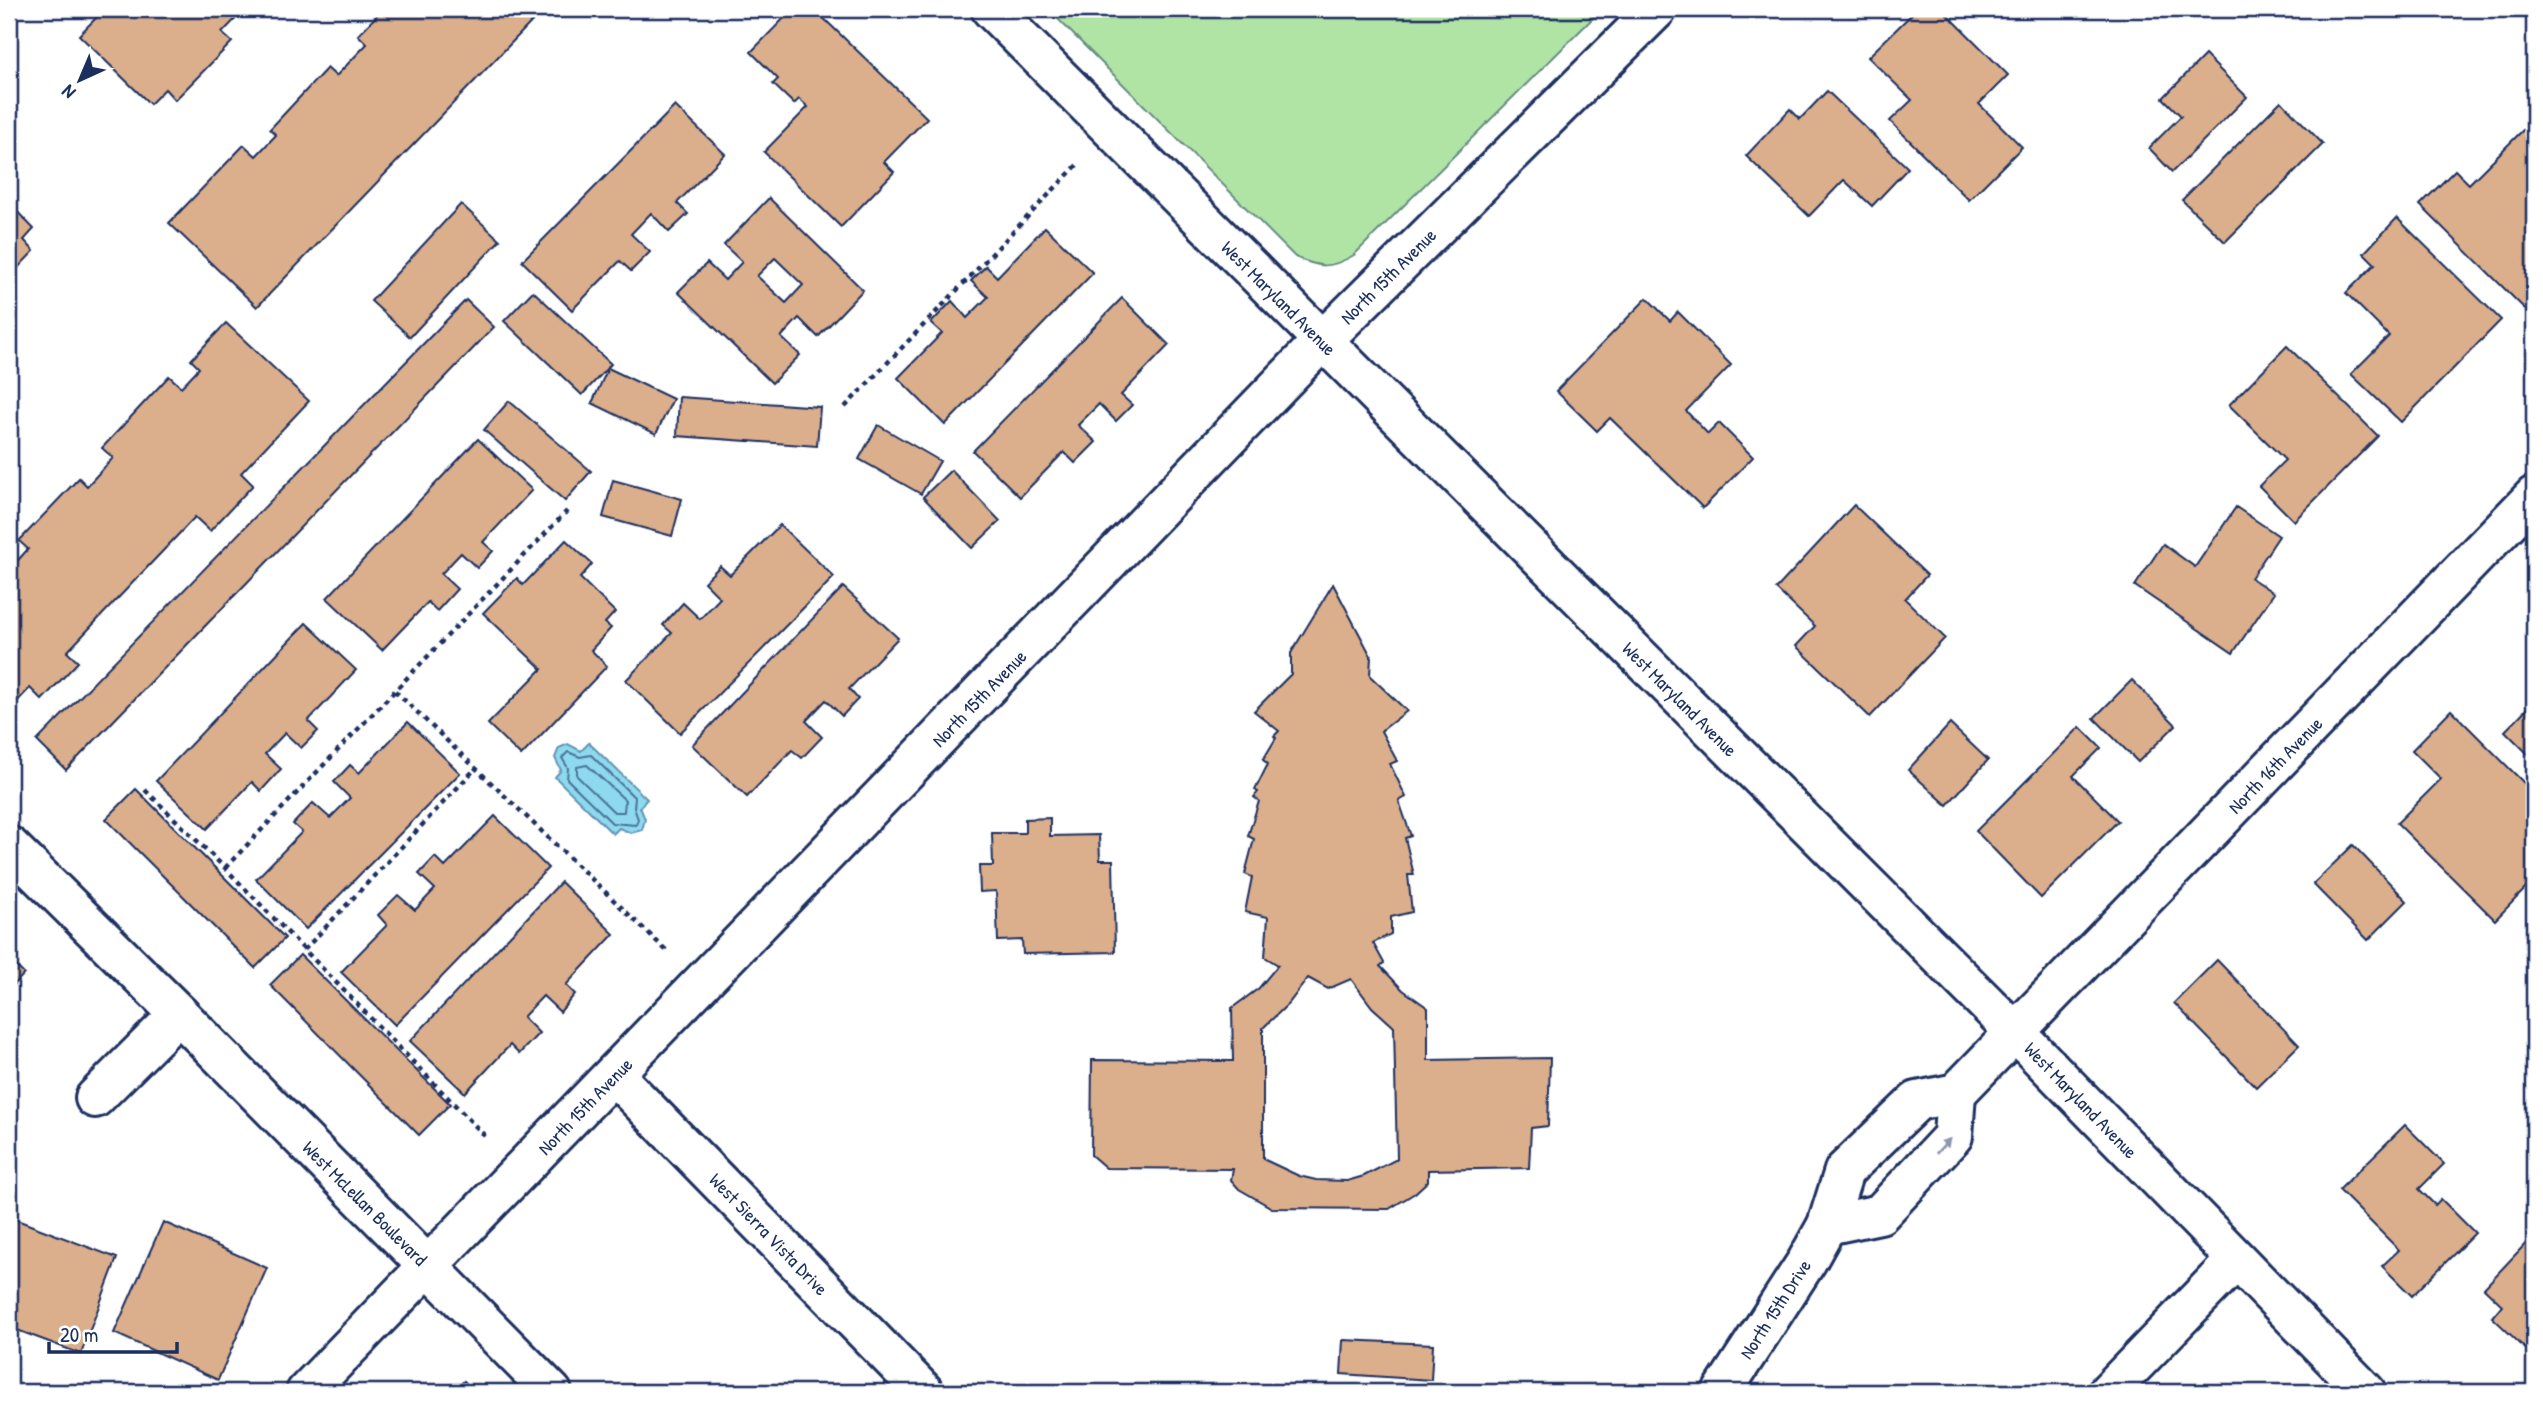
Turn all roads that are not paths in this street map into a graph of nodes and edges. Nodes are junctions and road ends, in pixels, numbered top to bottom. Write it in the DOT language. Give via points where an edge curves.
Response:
graph roads {
  1 [pos="991,9"];
  2 [pos="1657,9"];
  3 [pos="1322,341"];
  4 [pos="2534,496"];
  5 [pos="9,846"];
  6 [pos="179,1014"];
  7 [pos="2016,1033"];
  8 [pos="615,1076"];
  9 [pos="1956,1093"];
  10 [pos="95,1098"];
  11 [pos="1875,1141"];
  12 [pos="1913,1178"];
  13 [pos="1827,1225"];
  14 [pos="2236,1260"];
  15 [pos="429,1268"];
  16 [pos="306,1392"];
  17 [pos="552,1392"];
  18 [pos="924,1392"];
  19 [pos="1721,1392"];
  20 [pos="2108,1392"];
  21 [pos="2366,1392"];
  1 -- 3 [label="street, West Maryland Avenue"];
  2 -- 3 [label="street, North 15th Avenue"];
  3 -- 7 [label="street, West Maryland Avenue"];
  3 -- 8 [label="street, North 15th Avenue"];
  4 -- 7 [label="street, North 16th Avenue"];
  5 -- 6 [label="street, West McLellan Boulevard"];
  6 -- 10 [label="street"];
  6 -- 15 [label="street, West McLellan Boulevard"];
  7 -- 9 [label="street"];
  7 -- 14 [label="street, West Maryland Avenue"];
  8 -- 15 [label="street, North 15th Avenue"];
  8 -- 18 [label="street, West Sierra Vista Drive"];
  9 -- 11 [label="street, North 15th Drive" via="1917,1101"];
  12 -- 9 [label="street, one-way" via="1953,1136"];
  11 -- 12 [label="street"];
  11 -- 13 [label="street, North 15th Drive" via="1844,1171"];
  12 -- 13 [label="street" via="1880,1214"];
  13 -- 19 [label="street, North 15th Drive"];
  14 -- 20 [label="street"];
  14 -- 21 [label="street, West Maryland Avenue"];
  15 -- 16 [label="street, North 15th Avenue"];
  15 -- 17 [label="street, West McLellan Boulevard"];
}
